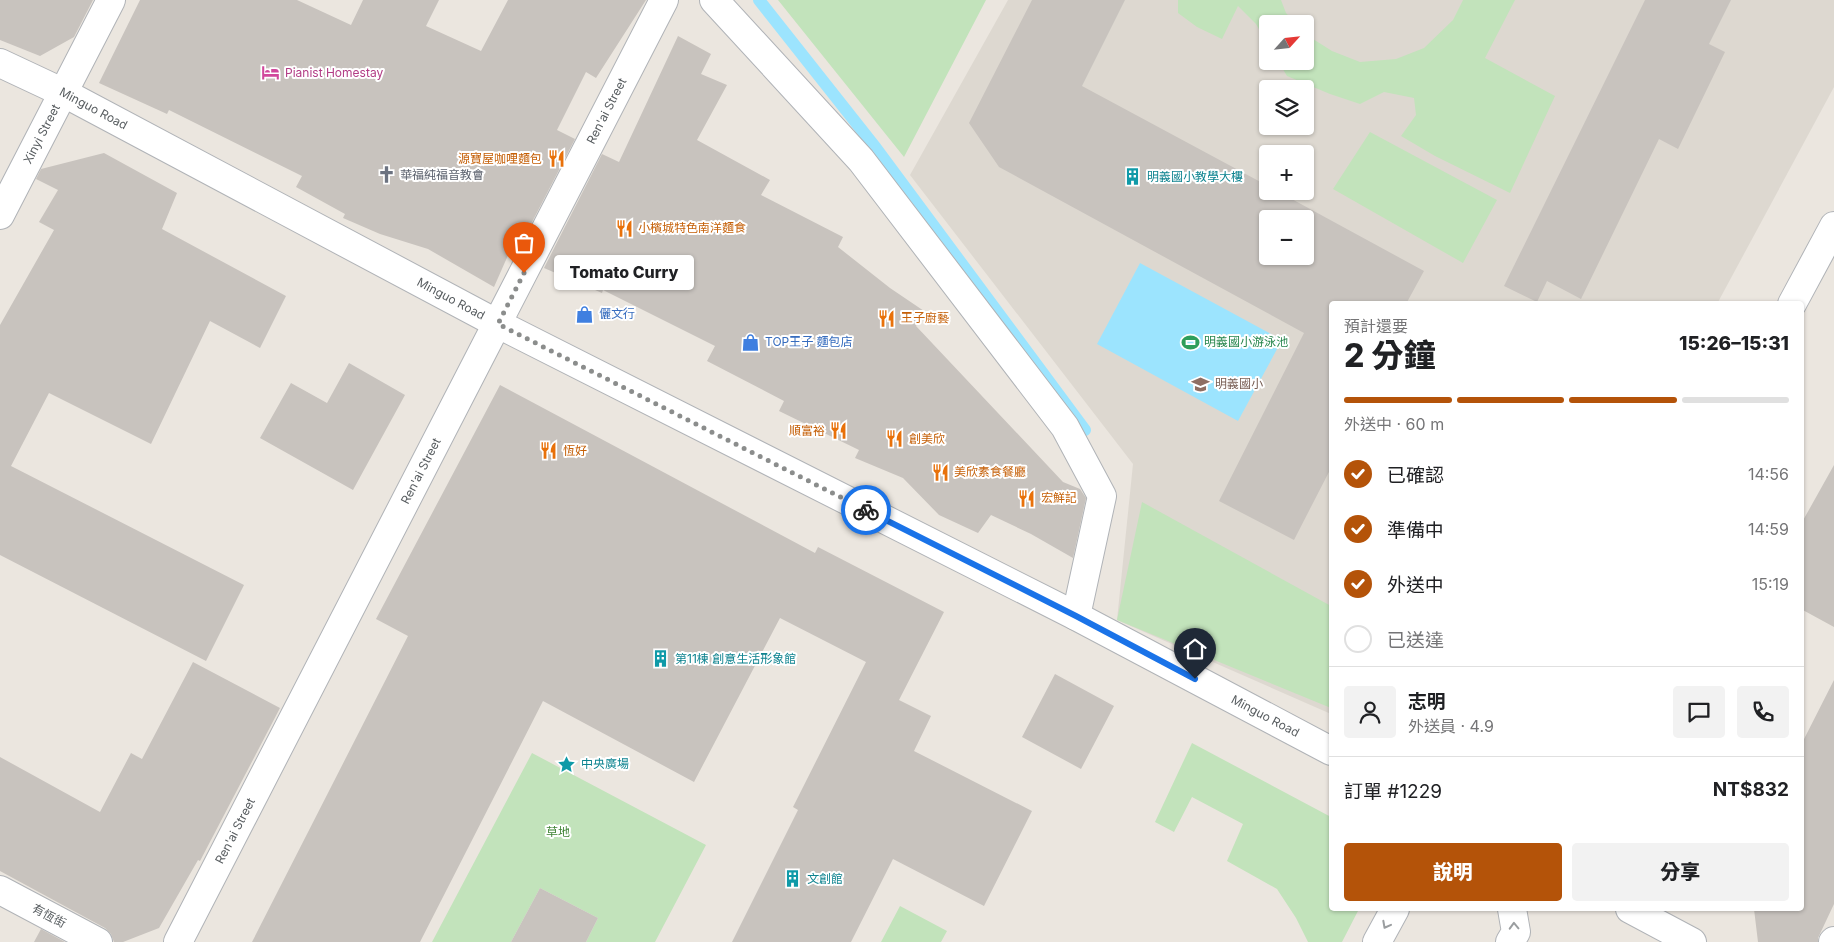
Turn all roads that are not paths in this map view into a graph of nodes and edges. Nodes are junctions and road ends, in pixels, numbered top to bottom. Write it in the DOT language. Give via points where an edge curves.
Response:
graph roads {
  1 [pos="111,0"];
  2 [pos="664,0"];
  3 [pos="714,0"];
  4 [pos="0,63"];
  5 [pos="64,93"];
  6 [pos="0,215"];
  7 [pos="1834,226"];
  8 [pos="1794,301"];
  9 [pos="498,324"];
  10 [pos="1076,616"];
  11 [pos="1329,750"];
  12 [pos="0,890"];
  13 [pos="1394,911"];
  14 [pos="1512,911"];
  15 [pos="1634,911"];
  16 [pos="98,942"];
  17 [pos="178,942"];
  18 [pos="1377,942"];
  19 [pos="1510,942"];
  20 [pos="1692,942"];
  1 -- 5 [label="street, Xinyi Street"];
  2 -- 9 [label="street, Ren'ai Street"];
  3 -- 10 [label="street" via="861,160 1065,427 1102,496"];
  4 -- 5 [label="street, Minguo Road"];
  5 -- 6 [label="street, Xinyi Street"];
  5 -- 9 [label="street, Minguo Road"];
  7 -- 8 [label="street"];
  9 -- 10 [label="street, Minguo Road"];
  9 -- 17 [label="street, Ren'ai Street"];
  10 -- 11 [label="street, Minguo Road"];
  12 -- 16 [label="street, 有恆街"];
  13 -- 18 [label="street, one-way"];
  19 -- 14 [label="street, one-way" via="1516,932"];
  15 -- 20 [label="street"];
}
